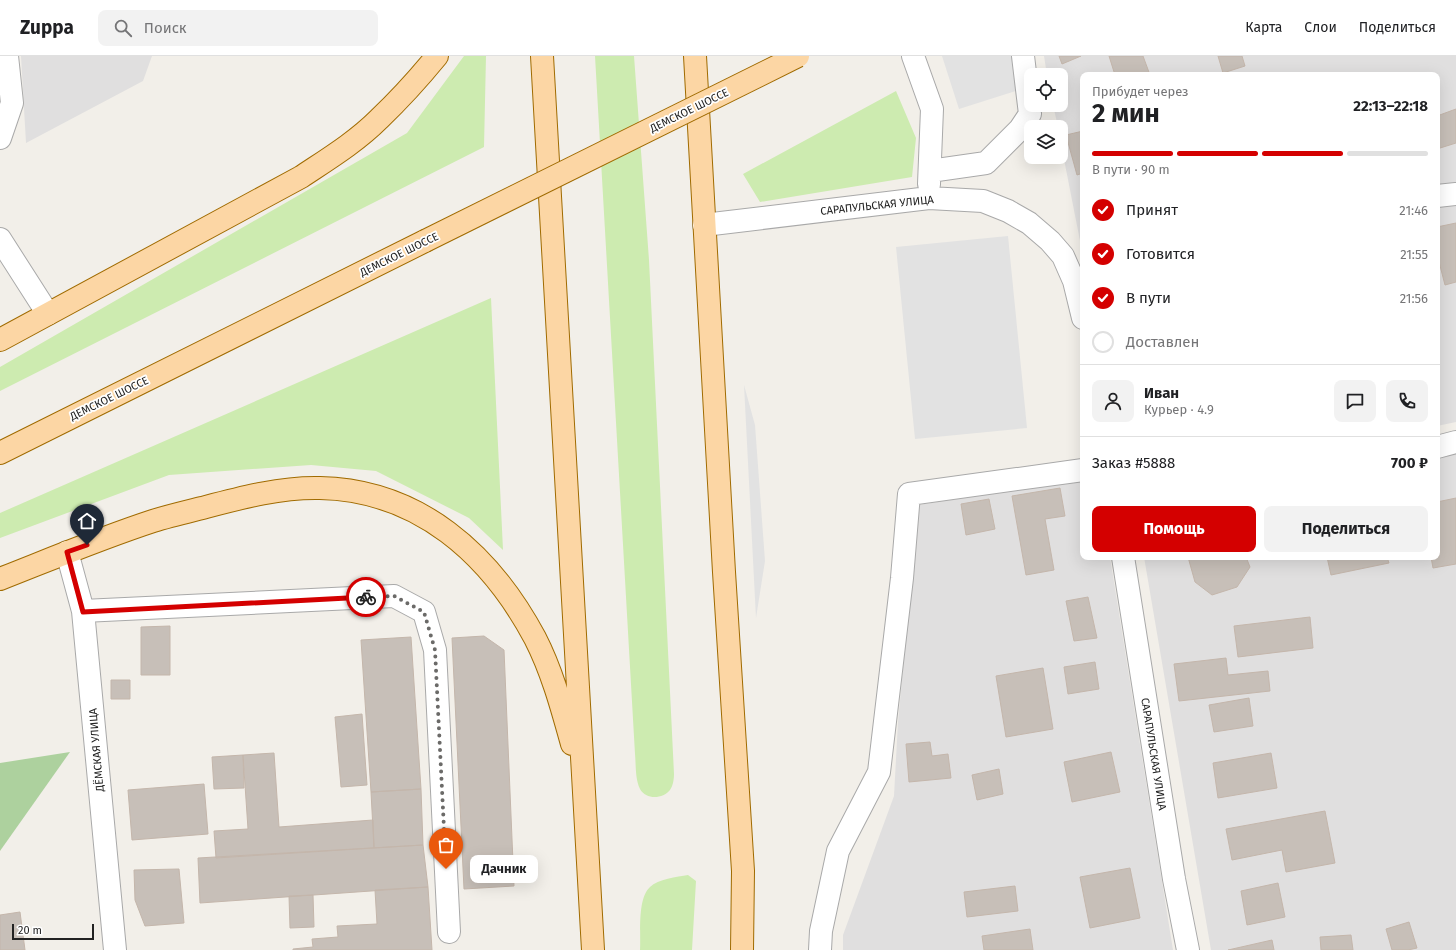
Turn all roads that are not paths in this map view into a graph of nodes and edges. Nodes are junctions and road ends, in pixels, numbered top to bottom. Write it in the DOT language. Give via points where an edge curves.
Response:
graph roads {
  1 [pos="7,56"];
  2 [pos="438,56"];
  3 [pos="542,56"];
  4 [pos="694,56"];
  5 [pos="798,56"];
  6 [pos="913,56"];
  7 [pos="1024,56"];
  8 [pos="0,138"];
  9 [pos="930,171"];
  10 [pos="1456,194"];
  11 [pos="1440,196"];
  12 [pos="929,198"];
  13 [pos="704,225"];
  14 [pos="0,239"];
  15 [pos="1080,306"];
  16 [pos="48,314"];
  17 [pos="0,340"];
  18 [pos="1456,442"];
  19 [pos="1440,446"];
  20 [pos="0,452"];
  21 [pos="1080,470"];
  22 [pos="67,552"];
  23 [pos="1123,560"];
  24 [pos="0,578"];
  25 [pos="83,612"];
  26 [pos="584,788"];
  27 [pos="449,932"];
  28 [pos="115,950"];
  29 [pos="593,950"];
  30 [pos="742,950"];
  31 [pos="820,950"];
  32 [pos="1188,950"];
  1 -- 8 [label="street" via="12,103"];
  2 -- 16 [label="main road" via="378,120 346,147 307,173"];
  3 -- 26 [label="main road"];
  4 -- 13 [label="main road"];
  5 -- 20 [label="main road, ДЕМСКОЕ ШОССЕ, bridge"];
  6 -- 9 [label="street" via="932,109"];
  7 -- 9 [label="street" via="1030,114 1020,130 986,163"];
  9 -- 12 [label="street"];
  10 -- 11 [label="street"];
  12 -- 13 [label="street, САРАПУЛЬСКАЯ УЛИЦА"];
  12 -- 15 [label="street, САРАПУЛЬСКАЯ УЛИЦА" via="983,201 1029,223 1050,240 1064,256"];
  13 -- 30 [label="main road" via="743,871"];
  14 -- 16 [label="street"];
  16 -- 17 [label="main road"];
  18 -- 19 [label="street"];
  21 -- 31 [label="street" via="909,494 902,578 879,772 838,851 821,931"];
  22 -- 24 [label="main road"];
  22 -- 25 [label="street, ДЁМСКАЯ УЛИЦА"];
  22 -- 26 [label="main road" via="154,521 232,500 285,490 320,488 359,492 397,503 434,521 464,544 513,602 535,639 554,682"];
  23 -- 32 [label="street, САРАПУЛЬСКАЯ УЛИЦА" via="1174,879"];
  25 -- 27 [label="street" via="394,596 424,612 435,650"];
  25 -- 28 [label="street, ДЁМСКАЯ УЛИЦА"];
  26 -- 29 [label="main road"];
}
